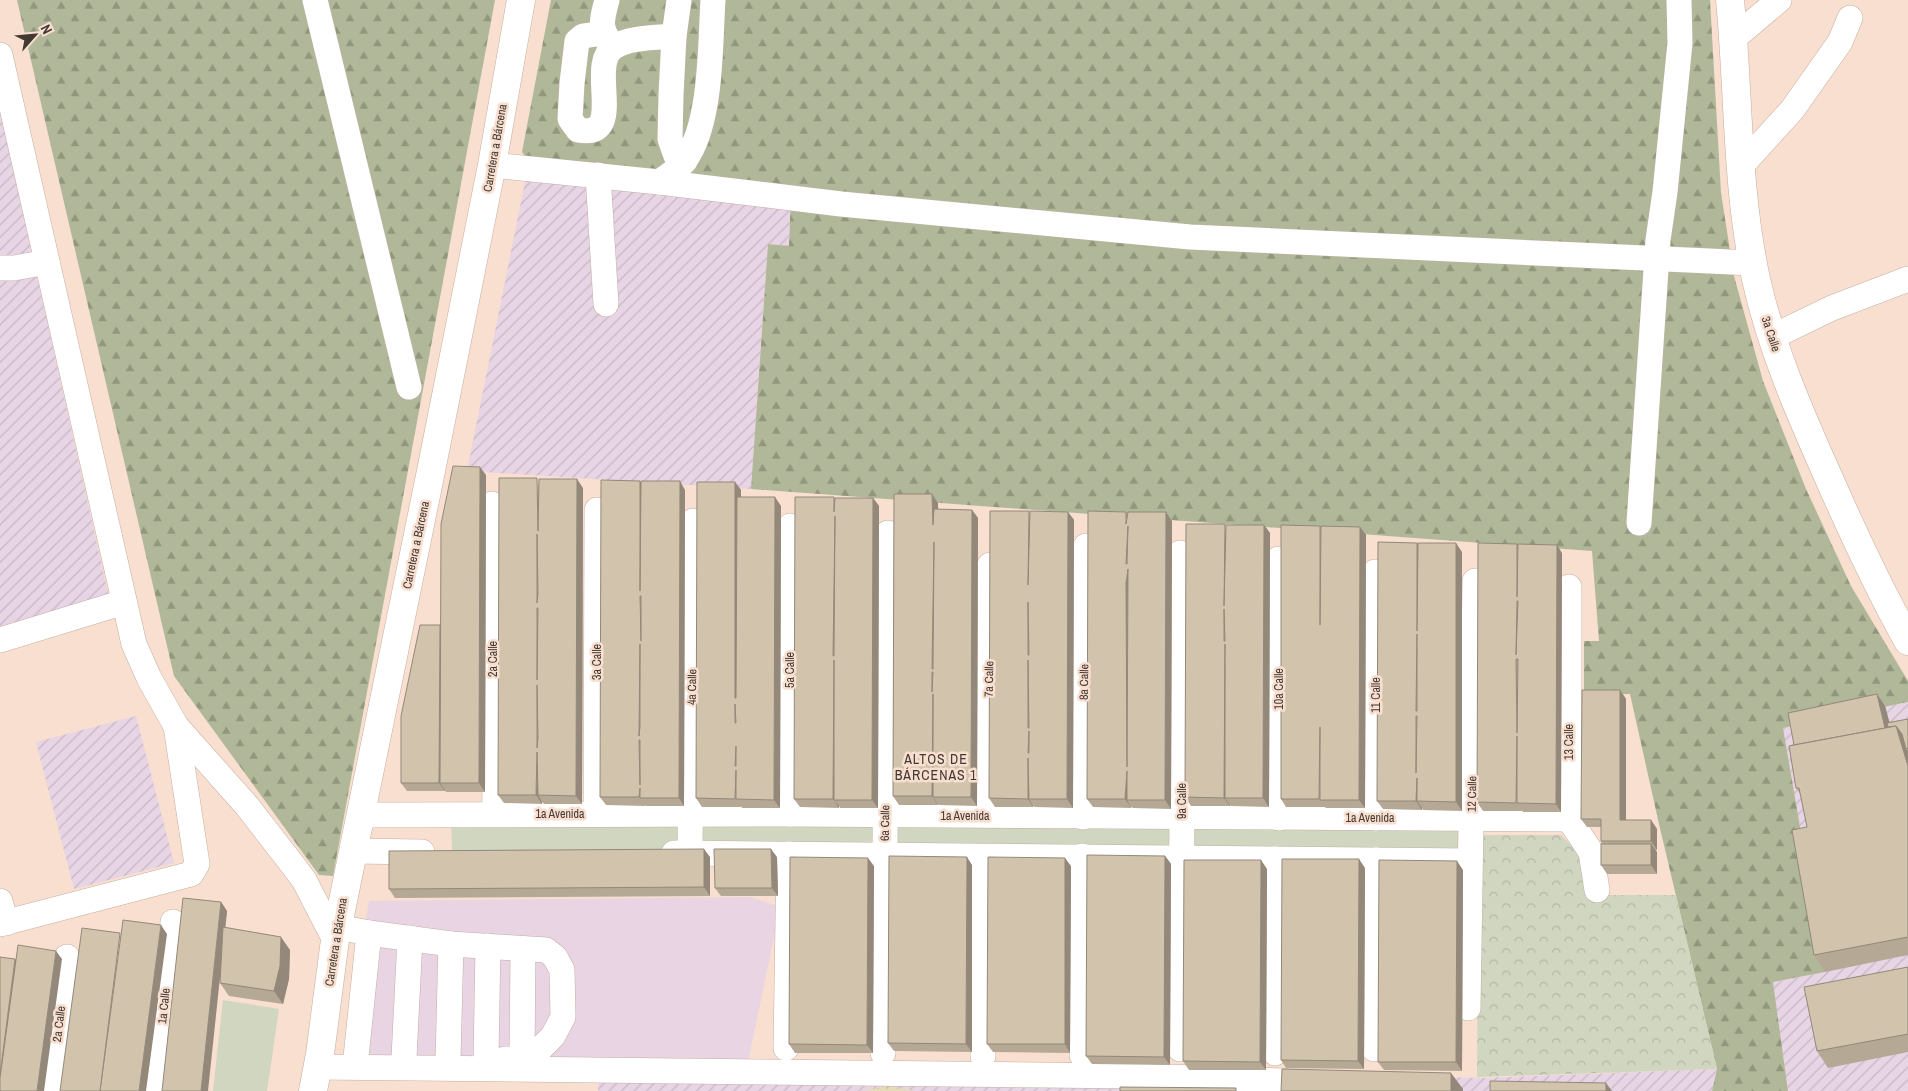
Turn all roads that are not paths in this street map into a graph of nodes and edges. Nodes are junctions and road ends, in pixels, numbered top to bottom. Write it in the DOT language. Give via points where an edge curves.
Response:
graph roads {
  1 [pos="315,0"];
  2 [pos="521,0"];
  3 [pos="607,0"];
  4 [pos="679,0"];
  5 [pos="713,0"];
  6 [pos="1679,0"];
  7 [pos="1730,0"];
  8 [pos="1778,2"];
  9 [pos="1850,18"];
  10 [pos="674,36"];
  11 [pos="1734,38"];
  12 [pos="0,55"];
  13 [pos="685,161"];
  14 [pos="492,165"];
  15 [pos="1741,166"];
  16 [pos="598,176"];
  17 [pos="659,182"];
  18 [pos="1657,259"];
  19 [pos="47,262"];
  20 [pos="1753,262"];
  21 [pos="0,268"];
  22 [pos="1908,279"];
  23 [pos="606,304"];
  24 [pos="1772,337"];
  25 [pos="409,387"];
  26 [pos="492,504"];
  27 [pos="597,510"];
  28 [pos="693,521"];
  29 [pos="1639,524"];
  30 [pos="790,526"];
  31 [pos="888,533"];
  32 [pos="990,543"];
  33 [pos="1086,546"];
  34 [pos="1180,553"];
  35 [pos="1278,559"];
  36 [pos="1375,572"];
  37 [pos="1475,581"];
  38 [pos="1569,587"];
  39 [pos="124,602"];
  40 [pos="0,640"];
  41 [pos="1908,642"];
  42 [pos="176,726"];
  43 [pos="494,814"];
  44 [pos="596,814"];
  45 [pos="790,814"];
  46 [pos="360,815"];
  47 [pos="691,815"];
  48 [pos="885,816"];
  49 [pos="988,816"];
  50 [pos="1083,817"];
  51 [pos="1182,817"];
  52 [pos="1279,818"];
  53 [pos="1376,818"];
  54 [pos="1471,818"];
  55 [pos="1569,819"];
  56 [pos="353,851"];
  57 [pos="443,852"];
  58 [pos="650,853"];
  59 [pos="690,853"];
  60 [pos="789,854"];
  61 [pos="885,856"];
  62 [pos="1082,856"];
  63 [pos="984,857"];
  64 [pos="1181,858"];
  65 [pos="1275,859"];
  66 [pos="1376,860"];
  67 [pos="1469,861"];
  68 [pos="1597,890"];
  69 [pos="2,916"];
  70 [pos="173,922"];
  71 [pos="336,933"];
  72 [pos="369,933"];
  73 [pos="410,938"];
  74 [pos="451,944"];
  75 [pos="488,946"];
  76 [pos="523,949"];
  77 [pos="67,957"];
  78 [pos="1468,1008"];
  79 [pos="786,1048"];
  80 [pos="1374,1049"];
  81 [pos="1180,1050"];
  82 [pos="883,1053"];
  83 [pos="1275,1053"];
  84 [pos="1082,1055"];
  85 [pos="983,1056"];
  86 [pos="356,1057"];
  87 [pos="404,1058"];
  88 [pos="448,1059"];
  89 [pos="486,1059"];
  90 [pos="522,1059"];
  91 [pos="317,1071"];
  92 [pos="1130,1084"];
  93 [pos="1270,1084"];
  94 [pos="52,1091"];
  95 [pos="156,1091"];
  1 -- 25 [label="street"];
  2 -- 14 [label="main road, Carretera a Bárcena"];
  3 -- 10 [label="street" via="602,25 608,40 627,42"];
  4 -- 10 [label="street"];
  5 -- 13 [label="street" via="706,108 694,147"];
  6 -- 18 [label="street" via="1680,43"];
  7 -- 11 [label="main road, 3a Calle"];
  8 -- 11 [label="street"];
  9 -- 15 [label="street" via="1840,42 1792,110"];
  10 -- 13 [label="street" via="670,139 676,156"];
  11 -- 15 [label="main road, 3a Calle"];
  12 -- 19 [label="street"];
  13 -- 17 [label="street"];
  14 -- 16 [label="street"];
  14 -- 46 [label="main road, Carretera a Bárcena"];
  15 -- 20 [label="main road, 3a Calle"];
  16 -- 17 [label="street"];
  16 -- 23 [label="street"];
  17 -- 18 [label="street" via="841,204 1190,236"];
  18 -- 20 [label="street"];
  18 -- 29 [label="street"];
  19 -- 21 [label="street"];
  19 -- 39 [label="street"];
  20 -- 24 [label="main road, 3a Calle"];
  22 -- 24 [label="street" via="1832,308"];
  24 -- 41 [label="main road, 3a Calle" via="1833,487"];
  26 -- 43 [label="street, 2a Calle"];
  27 -- 44 [label="street, 3a Calle"];
  28 -- 47 [label="street, 4a Calle"];
  30 -- 45 [label="street, 5a Calle"];
  31 -- 48 [label="street, 6a Calle"];
  32 -- 49 [label="street, 7a Calle"];
  33 -- 50 [label="street, 8a Calle"];
  34 -- 51 [label="street, 9a Calle"];
  35 -- 52 [label="street, 10a Calle"];
  36 -- 53 [label="street, 11 Calle"];
  37 -- 54 [label="street, 12 Calle"];
  38 -- 55 [label="street, 13 Calle"];
  39 -- 40 [label="street"];
  39 -- 42 [label="street" via="134,644"];
  42 -- 69 [label="street" via="197,864 191,874"];
  42 -- 71 [label="street" via="247,806 292,864"];
  43 -- 44 [label="street, 1a Avenida"];
  43 -- 46 [label="street, 1a Avenida"];
  44 -- 47 [label="street, 1a Avenida"];
  45 -- 47 [label="street, 1a Avenida"];
  45 -- 48 [label="street, 1a Avenida"];
  46 -- 56 [label="main road, Carretera a Bárcena"];
  47 -- 59 [label="street, 4a Calle"];
  48 -- 49 [label="street, 1a Avenida"];
  48 -- 61 [label="street, 6a Calle"];
  49 -- 50 [label="street, 1a Avenida"];
  50 -- 51 [label="street, 1a Avenida"];
  51 -- 52 [label="street, 1a Avenida"];
  51 -- 64 [label="street, 9a Calle"];
  52 -- 53 [label="street, 1a Avenida"];
  53 -- 54 [label="street, 1a Avenida"];
  54 -- 55 [label="street, 1a Avenida"];
  54 -- 67 [label="street, 12 Calle"];
  55 -- 68 [label="street" via="1591,852"];
  56 -- 57 [label="street"];
  56 -- 71 [label="main road, Carretera a Bárcena"];
  58 -- 59 [label="street"];
  59 -- 60 [label="street"];
  60 -- 61 [label="street"];
  60 -- 79 [label="street"];
  61 -- 63 [label="street"];
  61 -- 82 [label="street, 6a Calle"];
  62 -- 63 [label="street"];
  62 -- 64 [label="street"];
  62 -- 84 [label="street"];
  63 -- 85 [label="street"];
  64 -- 65 [label="street"];
  64 -- 81 [label="street, 9a Calle"];
  65 -- 66 [label="street"];
  65 -- 83 [label="street"];
  66 -- 67 [label="street"];
  66 -- 80 [label="street"];
  67 -- 78 [label="street, 12 Calle"];
  70 -- 95 [label="street, 1a Calle"];
  71 -- 72 [label="street"];
  71 -- 91 [label="main road, Carretera a Bárcena"];
  72 -- 73 [label="street"];
  72 -- 86 [label="street"];
  73 -- 74 [label="street"];
  73 -- 87 [label="street"];
  74 -- 75 [label="street"];
  74 -- 88 [label="street"];
  75 -- 76 [label="street"];
  75 -- 89 [label="street"];
  76 -- 90 [label="street"];
  76 -- 90 [label="street" via="546,950 555,957 562,970 563,1017 553,1036 536,1053"];
  77 -- 94 [label="street, 2a Calle"];
  86 -- 87 [label="street"];
  86 -- 91 [label="street"];
  87 -- 88 [label="street"];
  88 -- 89 [label="street"];
  89 -- 90 [label="street"];
  91 -- 92 [label="street"];
  92 -- 93 [label="street"];
}
